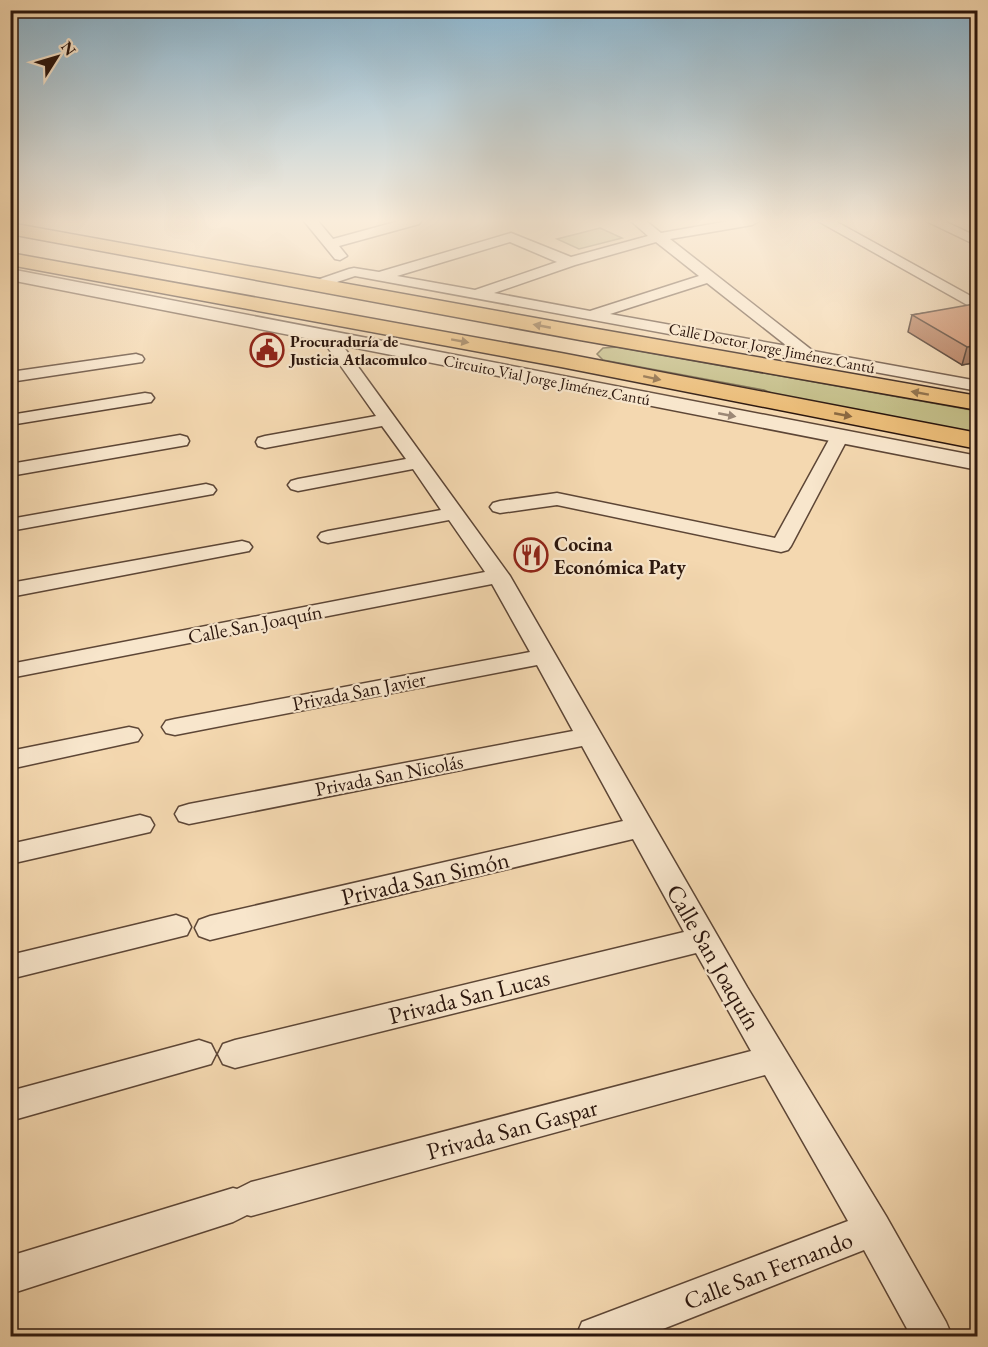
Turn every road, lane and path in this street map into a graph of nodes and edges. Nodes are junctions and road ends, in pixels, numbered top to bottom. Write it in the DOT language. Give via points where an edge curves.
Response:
graph roads {
  1 [pos="60,284"];
  2 [pos="145,284"];
  3 [pos="319,284"];
  4 [pos="421,284"];
  5 [pos="506,284"];
  6 [pos="689,284"];
  7 [pos="719,284"];
  8 [pos="937,284"];
  9 [pos="476,294"];
  10 [pos="255,304"];
  11 [pos="978,307"];
  12 [pos="594,315"];
  13 [pos="232,318"];
  14 [pos="580,333"];
  15 [pos="329,338"];
  16 [pos="810,356"];
  17 [pos="136,358"];
  18 [pos="561,360"];
  19 [pos="10,377"];
  20 [pos="837,378"];
  21 [pos="978,386"];
  22 [pos="145,398"];
  23 [pos="694,398"];
  24 [pos="978,403"];
  25 [pos="389,419"];
  26 [pos="10,420"];
  27 [pos="840,436"];
  28 [pos="180,441"];
  29 [pos="978,441"];
  30 [pos="265,442"];
  31 [pos="978,450"];
  32 [pos="419,462"];
  33 [pos="978,463"];
  34 [pos="10,470"];
  35 [pos="298,485"];
  36 [pos="206,490"];
  37 [pos="500,507"];
  38 [pos="455,513"];
  39 [pos="10,525"];
  40 [pos="328,537"];
  41 [pos="242,547"];
  42 [pos="499,576"];
  43 [pos="10,590"];
  44 [pos="544,656"];
  45 [pos="10,671"];
  46 [pos="175,727"];
  47 [pos="129,735"];
  48 [pos="589,736"];
  49 [pos="10,760"];
  50 [pos="189,814"];
  51 [pos="140,825"];
  52 [pos="640,827"];
  53 [pos="10,854"];
  54 [pos="176,927"];
  55 [pos="210,928"];
  56 [pos="703,939"];
  57 [pos="10,967"];
  58 [pos="199,1054"];
  59 [pos="235,1054"];
  60 [pos="773,1059"];
  61 [pos="10,1106"];
  62 [pos="873,1229"];
  63 [pos="10,1275"];
  64 [pos="596,1336"];
  65 [pos="932,1336"];
  1 -- 13 [label="street, Circuito Vial Jorge Jiménez Cantú"];
  2 -- 10 [label="main road, Circuito Vial Jorge Jiménez Cantú"];
  14 -- 3 [label="main road, one-way"];
  4 -- 9 [label="street, Calle Doctor Jorge Jiménez Cantú"];
  5 -- 9 [label="street"];
  6 -- 12 [label="street"];
  7 -- 16 [label="street"];
  8 -- 11 [label="street"];
  9 -- 12 [label="street, Calle Doctor Jorge Jiménez Cantú"];
  10 -- 13 [label="main road"];
  10 -- 18 [label="main road, Circuito Vial Jorge Jiménez Cantú, one-way"];
  12 -- 16 [label="street, Calle Doctor Jorge Jiménez Cantú"];
  13 -- 15 [label="street, Circuito Vial Jorge Jiménez Cantú"];
  14 -- 18 [label="main road"];
  14 -- 20 [label="main road"];
  15 -- 23 [label="street, Circuito Vial Jorge Jiménez Cantú"];
  15 -- 25 [label="street, Calle San Joaquín"];
  16 -- 20 [label="street"];
  16 -- 21 [label="street, Calle Doctor Jorge Jiménez Cantú"];
  17 -- 19 [label="street"];
  18 -- 23 [label="main road, Circuito Vial Jorge Jiménez Cantú, one-way"];
  24 -- 20 [label="main road, one-way"];
  22 -- 26 [label="street"];
  23 -- 27 [label="street, Circuito Vial Jorge Jiménez Cantú, one-way"];
  23 -- 29 [label="main road, Circuito Vial Jorge Jiménez Cantú, one-way"];
  25 -- 30 [label="street"];
  25 -- 32 [label="street, Calle San Joaquín"];
  27 -- 31 [label="main road"];
  27 -- 33 [label="street, Circuito Vial Jorge Jiménez Cantú"];
  27 -- 37 [label="street" via="781,546 557,499"];
  28 -- 34 [label="street"];
  32 -- 35 [label="street"];
  32 -- 38 [label="street, Calle San Joaquín"];
  36 -- 39 [label="street"];
  38 -- 40 [label="street"];
  38 -- 42 [label="street, Calle San Joaquín"];
  41 -- 43 [label="street"];
  42 -- 44 [label="street, Calle San Joaquín"];
  42 -- 45 [label="street, Calle San Joaquín"];
  44 -- 46 [label="street, Privada San Javier"];
  44 -- 48 [label="street, Calle San Joaquín"];
  47 -- 49 [label="street"];
  48 -- 50 [label="street, Privada San Nicolás"];
  48 -- 52 [label="street, Calle San Joaquín"];
  51 -- 53 [label="street"];
  52 -- 55 [label="street, Privada San Simón"];
  52 -- 56 [label="street, Calle San Joaquín"];
  54 -- 57 [label="street"];
  56 -- 59 [label="street, Privada San Lucas"];
  56 -- 60 [label="street, Calle San Joaquín"];
  58 -- 61 [label="street"];
  60 -- 62 [label="street, Calle San Joaquín"];
  60 -- 63 [label="street, Privada San Gaspar" via="242,1202"];
  62 -- 64 [label="street, Calle San Fernando"];
  62 -- 65 [label="street, Calle San Joaquín"];
}
